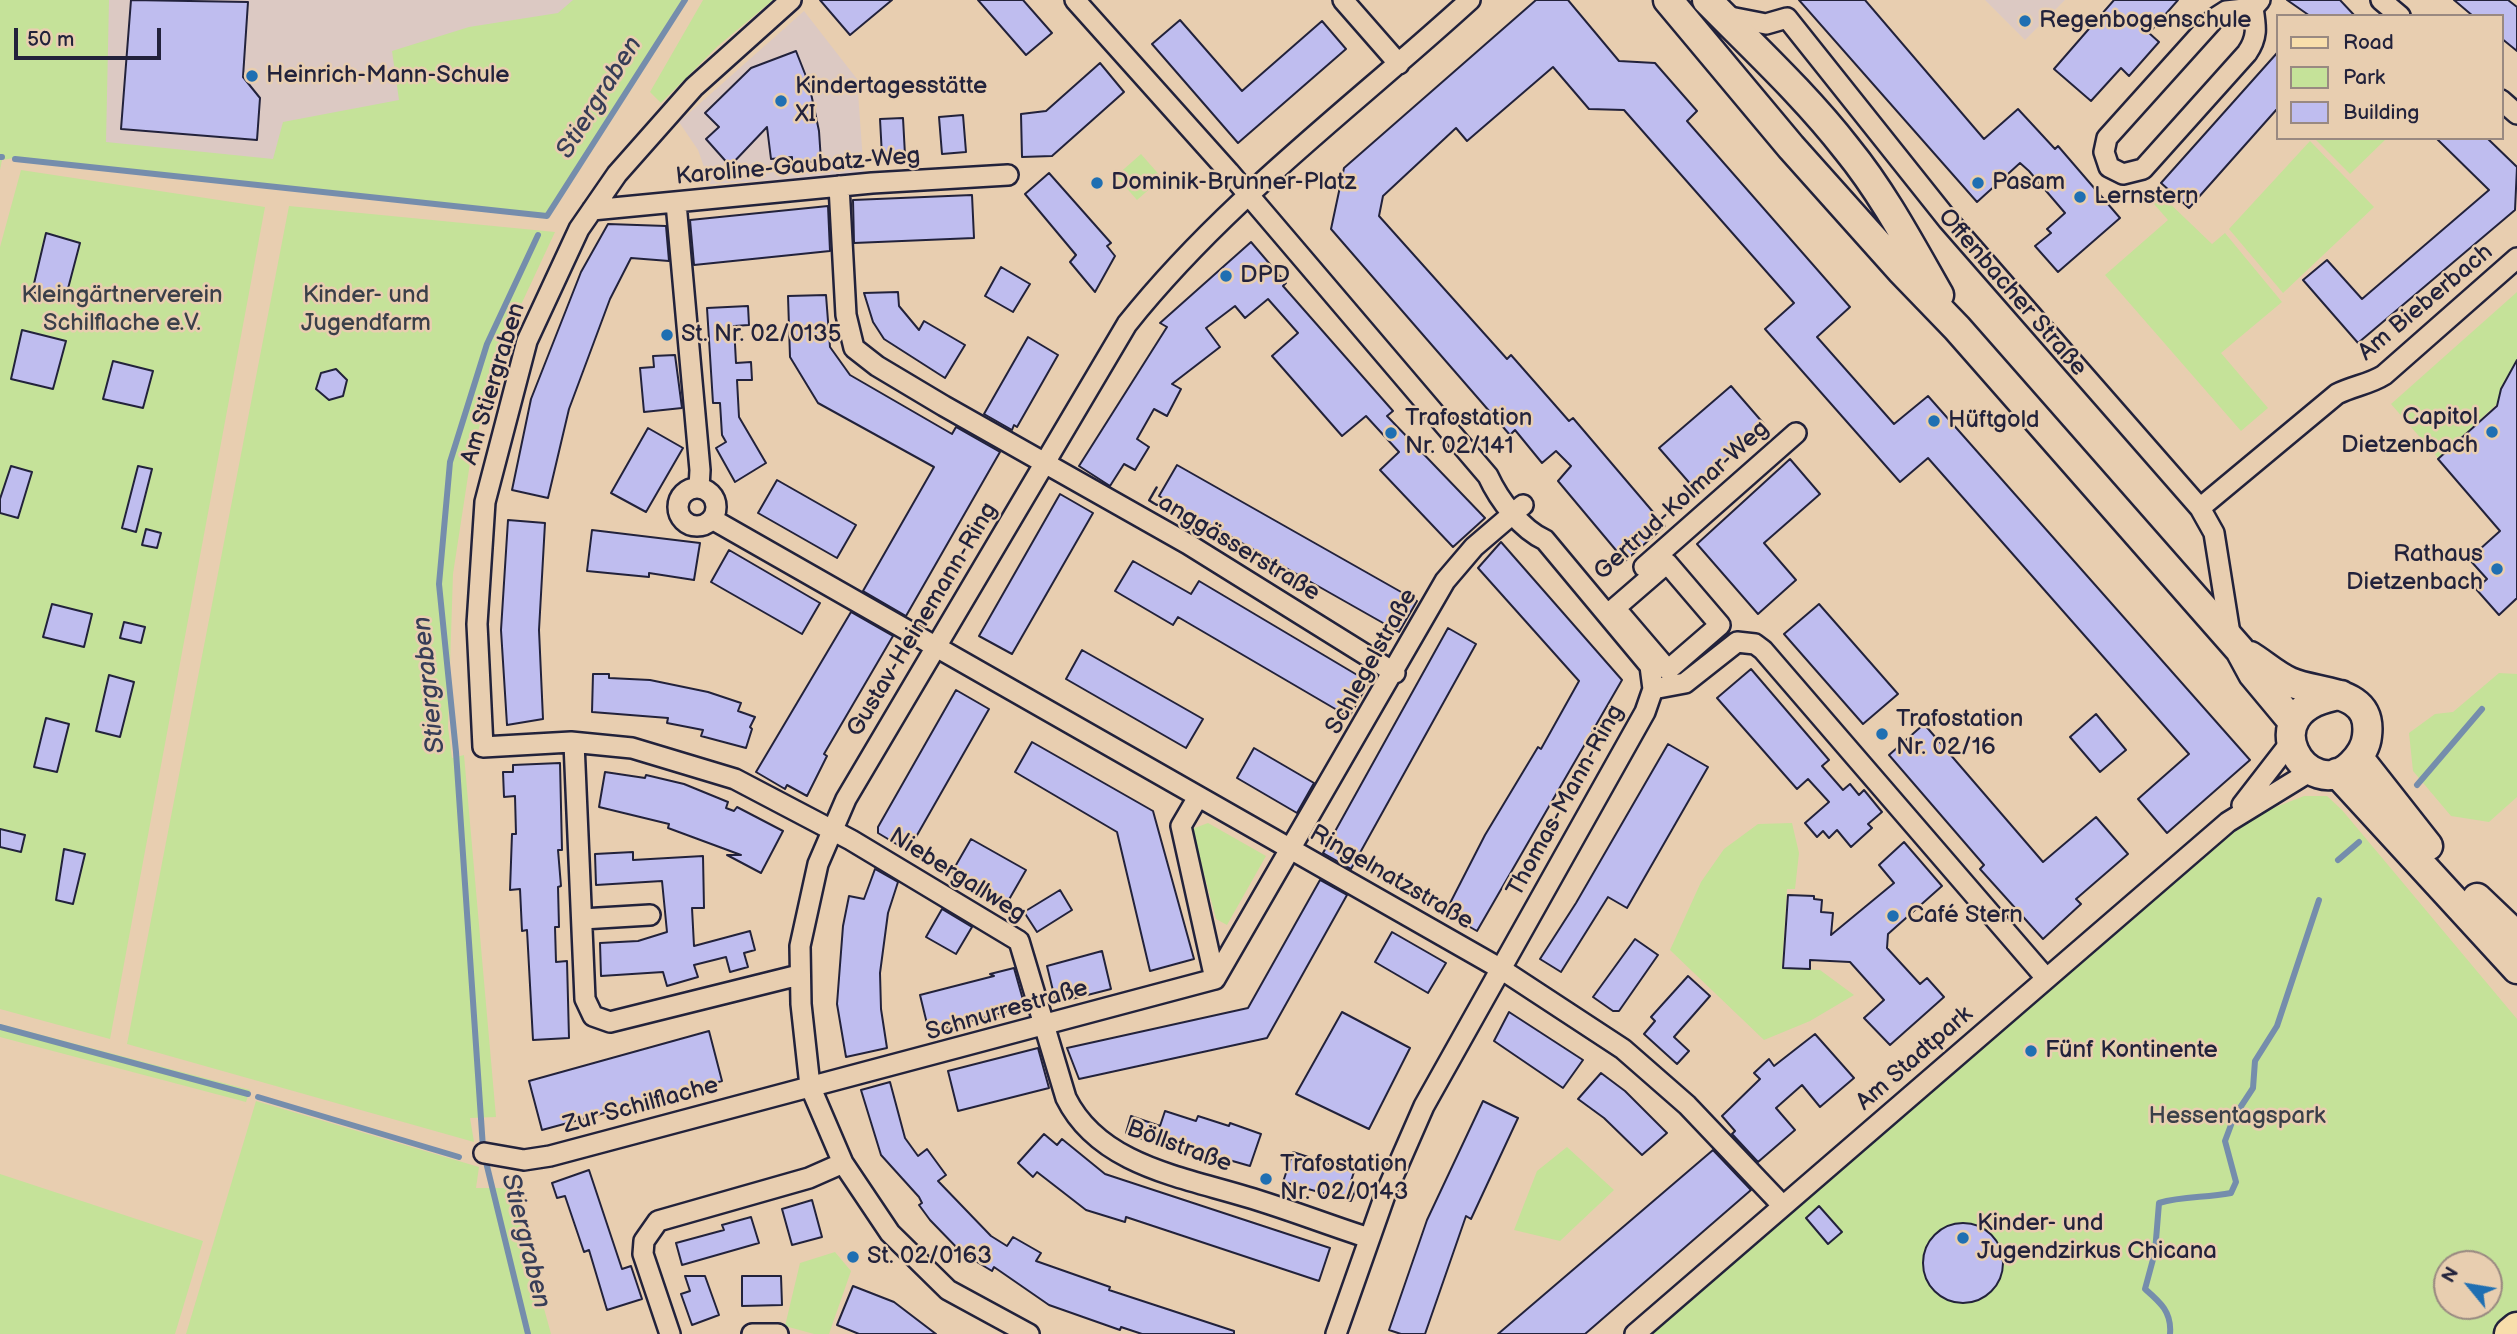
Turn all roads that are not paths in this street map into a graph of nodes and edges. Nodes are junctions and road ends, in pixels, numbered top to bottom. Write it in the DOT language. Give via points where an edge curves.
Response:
graph roads {
  1 [pos="791,0"];
  2 [pos="1075,0"];
  3 [pos="1343,0"];
  4 [pos="1470,0"];
  5 [pos="1668,0"];
  6 [pos="2381,0"];
  7 [pos="2257,4"];
  8 [pos="1715,8"];
  9 [pos="2398,14"];
  10 [pos="1399,64"];
  11 [pos="2503,102"];
  12 [pos="2517,114"];
  13 [pos="1008,175"];
  14 [pos="839,186"];
  15 [pos="1248,195"];
  16 [pos="676,203"];
  17 [pos="592,209"];
  18 [pos="2517,258"];
  19 [pos="1957,328"];
  20 [pos="1796,433"];
  21 [pos="1044,463"];
  22 [pos="699,488"];
  23 [pos="2200,508"];
  24 [pos="1518,509"];
  25 [pos="712,519"];
  26 [pos="1667,563"];
  27 [pos="1601,605"];
  28 [pos="2236,645"];
  29 [pos="935,646"];
  30 [pos="1395,673"];
  31 [pos="1653,689"];
  32 [pos="2341,695"];
  33 [pos="2292,733"];
  34 [pos="574,743"];
  35 [pos="483,747"];
  36 [pos="2335,767"];
  37 [pos="1198,797"];
  38 [pos="2228,822"];
  39 [pos="832,830"];
  40 [pos="1292,850"];
  41 [pos="650,915"];
  42 [pos="582,919"];
  43 [pos="2517,936"];
  44 [pos="1501,968"];
  45 [pos="2517,969"];
  46 [pos="799,975"];
  47 [pos="2046,978"];
  48 [pos="1215,979"];
  49 [pos="1044,1024"];
  50 [pos="810,1086"];
  51 [pos="484,1153"];
  52 [pos="843,1164"];
  53 [pos="1782,1205"];
  54 [pos="1368,1238"];
  55 [pos="2517,1329"];
  56 [pos="670,1334"];
  57 [pos="752,1334"];
  58 [pos="778,1334"];
  59 [pos="1029,1334"];
  60 [pos="1336,1334"];
  61 [pos="1635,1334"];
  62 [pos="2511,1334"];
  1 -- 17 [label="street, Am Stiergraben" via="694,88"];
  2 -- 15 [label="street, Thomas-Mann-Ring"];
  3 -- 10 [label="street"];
  4 -- 10 [label="street, Gustav-Heinemann-Ring"];
  5 -- 19 [label="main road, Offenbacher Straße" via="1791,147"];
  6 -- 9 [label="street"];
  7 -- 7 [label="street" via="2226,11 2202,30 2107,138 2104,152 2109,167 2123,174 2143,169 2247,53 2255,40"];
  8 -- 19 [label="main road, Offenbacher Straße" via="1849,150"];
  8 -- 23 [label="street, Offenbacher Straße" via="1766,24 1787,18 1948,220"];
  10 -- 15 [label="street, Gustav-Heinemann-Ring"];
  11 -- 12 [label="street"];
  13 -- 14 [label="street, Karoline-Gaubatz-Weg"];
  14 -- 16 [label="street, Karoline-Gaubatz-Weg"];
  14 -- 21 [label="street, Langgässerstraße" via="846,315 854,348"];
  15 -- 21 [label="street, Gustav-Heinemann-Ring" via="1156,287 1127,324"];
  15 -- 24 [label="street, Thomas-Mann-Ring" via="1489,476 1504,483"];
  16 -- 17 [label="street, Karoline-Gaubatz-Weg"];
  16 -- 22 [label="street"];
  17 -- 35 [label="street, Am Stiergraben" via="527,341 485,502 477,624"];
  18 -- 23 [label="street, Am Bieberbach" via="2384,375 2337,394"];
  19 -- 28 [label="main road, Offenbacher Straße"];
  20 -- 27 [label="street, Gertrud-Kolmar-Weg"];
  21 -- 29 [label="street, Gustav-Heinemann-Ring"];
  21 -- 30 [label="street, Langgässerstraße" via="1188,544"];
  22 -- 25 [label="street" via="716,503"];
  22 -- 25 [label="street" via="690,489 678,500 680,517 691,526"];
  23 -- 28 [label="street, Offenbacher Straße" via="2214,533"];
  24 -- 27 [label="street, Thomas-Mann-Ring" via="1541,526 1545,541"];
  24 -- 30 [label="street, Schlegelstraße" via="1474,547 1445,581"];
  25 -- 29 [label="street, Ringelnatzstraße"];
  26 -- 26 [label="street" via="1720,625 1668,670 1615,608"];
  27 -- 31 [label="street, Thomas-Mann-Ring" via="1650,666"];
  28 -- 32 [label="main road, Offenbacher Straße" via="2287,681"];
  28 -- 33 [label="main road, Offenbacher Straße"];
  29 -- 37 [label="street, Ringelnatzstraße"];
  29 -- 39 [label="street, Gustav-Heinemann-Ring"];
  30 -- 40 [label="street, Schlegelstraße"];
  31 -- 44 [label="street, Thomas-Mann-Ring" via="1645,712"];
  31 -- 47 [label="street" via="1685,682 1737,642 1755,644"];
  32 -- 33 [label="main road" via="2308,705"];
  32 -- 36 [label="main road" via="2360,707 2367,723 2365,746"];
  33 -- 36 [label="main road" via="2301,764"];
  33 -- 38 [label="street, Am Stadtpark"];
  34 -- 35 [label="street, Niebergallweg"];
  34 -- 39 [label="street, Niebergallweg" via="632,748 735,779"];
  34 -- 42 [label="street"];
  36 -- 38 [label="street, Am Stadtpark"];
  36 -- 43 [label="main road"];
  36 -- 45 [label="main road"];
  37 -- 40 [label="street, Ringelnatzstraße"];
  37 -- 48 [label="street" via="1181,826"];
  38 -- 47 [label="street, Am Stadtpark"];
  39 -- 46 [label="street, Gustav-Heinemann-Ring" via="818,864 800,946"];
  39 -- 49 [label="street, Niebergallweg" via="1019,942"];
  40 -- 44 [label="street, Ringelnatzstraße"];
  40 -- 48 [label="street"];
  41 -- 42 [label="street"];
  42 -- 46 [label="street" via="587,1009 601,1020 610,1022"];
  44 -- 53 [label="street, Ringelnatzstraße" via="1623,1049 1694,1111"];
  44 -- 54 [label="street, Thomas-Mann-Ring" via="1424,1106"];
  46 -- 50 [label="street, Gustav-Heinemann-Ring"];
  47 -- 53 [label="street, Am Stadtpark"];
  48 -- 49 [label="street, Schnurrestraße"];
  49 -- 50 [label="street, Schnurrestraße"];
  49 -- 54 [label="street, Böllstraße" via="1075,1117 1103,1143 1174,1176"];
  50 -- 51 [label="street, Zur Schilflache" via="550,1157 524,1160"];
  50 -- 52 [label="street, Gustav-Heinemann-Ring"];
  52 -- 56 [label="street" via="658,1221 643,1241 643,1254"];
  52 -- 59 [label="street, Gustav-Heinemann-Ring" via="878,1218 915,1260 948,1290"];
  53 -- 61 [label="street, Am Stadtpark"];
  54 -- 60 [label="street, Thomas-Mann-Ring"];
  55 -- 62 [label="main road"];
  57 -- 58 [label="street"];
}
